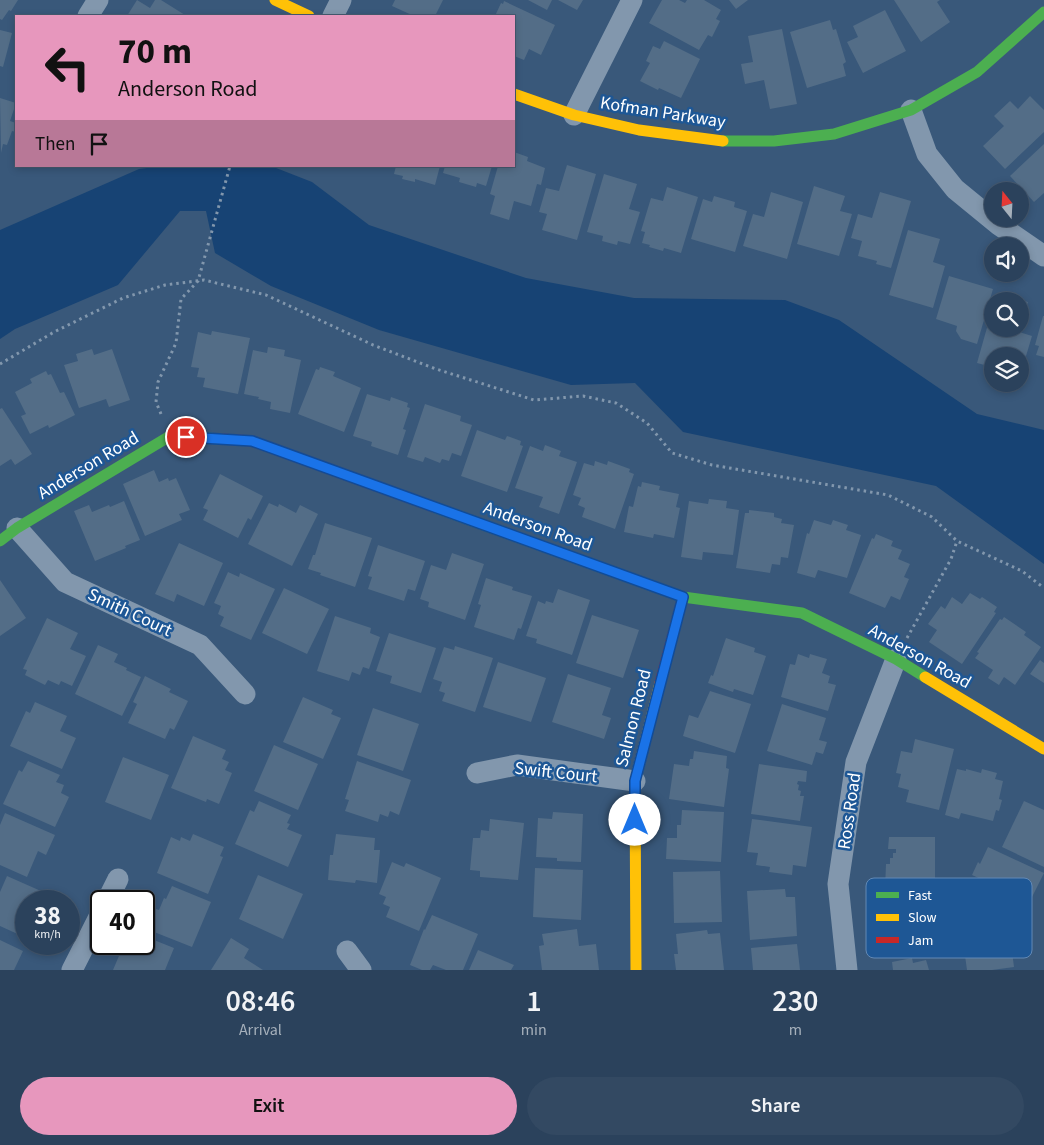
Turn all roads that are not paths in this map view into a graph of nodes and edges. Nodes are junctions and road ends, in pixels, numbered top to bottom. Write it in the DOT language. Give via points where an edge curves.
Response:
graph roads {
  1 [pos="98,0"];
  2 [pos="275,0"];
  3 [pos="340,0"];
  4 [pos="632,0"];
  5 [pos="1044,12"];
  6 [pos="89,15"];
  7 [pos="307,15"];
  8 [pos="333,15"];
  9 [pos="515,94"];
  10 [pos="911,110"];
  11 [pos="574,115"];
  12 [pos="1044,256"];
  13 [pos="17,528"];
  14 [pos="0,541"];
  15 [pos="683,597"];
  16 [pos="896,659"];
  17 [pos="246,694"];
  18 [pos="1044,749"];
  19 [pos="477,773"];
  20 [pos="635,781"];
  21 [pos="118,879"];
  22 [pos="112,890"];
  23 [pos="90,935"];
  24 [pos="347,951"];
  25 [pos="72,970"];
  26 [pos="361,970"];
  27 [pos="636,970"];
  28 [pos="847,970"];
  1 -- 6 [label="street"];
  2 -- 7 [label="street"];
  3 -- 8 [label="street"];
  4 -- 11 [label="street"];
  5 -- 10 [label="street, Kofman Parkway" via="977,72"];
  9 -- 11 [label="street, Kofman Parkway"];
  10 -- 11 [label="street, Kofman Parkway" via="834,134 774,141 714,141 639,130"];
  10 -- 12 [label="street" via="927,154 955,189"];
  13 -- 14 [label="street, Anderson Road"];
  13 -- 15 [label="street, Anderson Road" via="170,436 252,441"];
  13 -- 17 [label="street, Smith Court" via="64,582 200,645"];
  15 -- 16 [label="street, Anderson Road" via="802,613"];
  15 -- 20 [label="street, Salmon Road"];
  16 -- 18 [label="street, Anderson Road"];
  16 -- 28 [label="street, Ross Road" via="856,762 838,884"];
  19 -- 20 [label="street, Swift Court" via="516,765"];
  20 -- 27 [label="street, Salmon Road"];
  21 -- 22 [label="street"];
  23 -- 25 [label="street"];
  24 -- 26 [label="street"];
}
